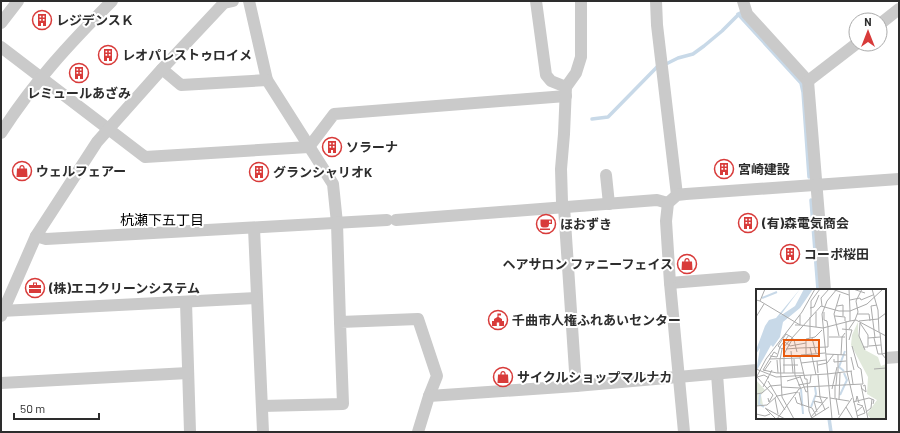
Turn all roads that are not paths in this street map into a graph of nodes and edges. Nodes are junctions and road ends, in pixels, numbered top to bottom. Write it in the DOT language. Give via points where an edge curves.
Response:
graph roads {
  1 [pos="18,1"];
  2 [pos="112,1"];
  3 [pos="233,1"];
  4 [pos="248,1"];
  5 [pos="536,1"];
  6 [pos="581,1"];
  7 [pos="656,1"];
  8 [pos="744,6"];
  9 [pos="899,8"];
  10 [pos="888,17"];
  11 [pos="1,23"];
  12 [pos="1,47"];
  13 [pos="848,50"];
  14 [pos="162,69"];
  15 [pos="41,78"];
  16 [pos="267,80"];
  17 [pos="808,82"];
  18 [pos="566,91"];
  19 [pos="108,128"];
  20 [pos="1,133"];
  21 [pos="309,147"];
  22 [pos="606,175"];
  23 [pos="899,179"];
  24 [pos="816,185"];
  25 [pos="678,196"];
  26 [pos="668,203"];
  27 [pos="609,204"];
  28 [pos="564,207"];
  29 [pos="337,223"];
  30 [pos="254,228"];
  31 [pos="36,236"];
  32 [pos="744,277"];
  33 [pos="670,284"];
  34 [pos="825,289"];
  35 [pos="257,298"];
  36 [pos="186,302"];
  37 [pos="2,312"];
  38 [pos="340,322"];
  39 [pos="899,357"];
  40 [pos="886,358"];
  41 [pos="756,370"];
  42 [pos="188,373"];
  43 [pos="717,374"];
  44 [pos="679,377"];
  45 [pos="1,383"];
  46 [pos="576,386"];
  47 [pos="429,396"];
  48 [pos="262,406"];
  49 [pos="721,429"];
  50 [pos="190,432"];
  51 [pos="263,432"];
  52 [pos="418,432"];
  53 [pos="684,432"];
  1 -- 11 [label="street"];
  2 -- 15 [label="street" via="71,42"];
  3 -- 14 [label="street" via="224,3"];
  4 -- 16 [label="street"];
  5 -- 18 [label="street" via="546,75 551,82"];
  6 -- 18 [label="street" via="581,57"];
  7 -- 25 [label="street"];
  8 -- 17 [label="street" via="747,14"];
  9 -- 10 [label="street"];
  12 -- 15 [label="street"];
  13 -- 17 [label="street"];
  14 -- 16 [label="street" via="181,85"];
  14 -- 19 [label="street"];
  15 -- 19 [label="street"];
  15 -- 20 [label="street"];
  16 -- 21 [label="street"];
  17 -- 24 [label="street"];
  18 -- 21 [label="street" via="334,114"];
  18 -- 28 [label="street" via="561,169"];
  19 -- 21 [label="street" via="145,157"];
  19 -- 31 [label="street"];
  21 -- 29 [label="street" via="333,184"];
  22 -- 27 [label="street"];
  23 -- 24 [label="street"];
  24 -- 25 [label="street"];
  24 -- 34 [label="street"];
  25 -- 26 [label="street"];
  26 -- 27 [label="street" via="657,200"];
  26 -- 33 [label="street" via="666,221"];
  27 -- 28 [label="street"];
  28 -- 29 [label="street"];
  28 -- 46 [label="street"];
  29 -- 30 [label="street"];
  29 -- 38 [label="street"];
  30 -- 31 [label="street" via="46,238"];
  30 -- 35 [label="street"];
  31 -- 37 [label="street"];
  32 -- 33 [label="street"];
  33 -- 44 [label="street"];
  35 -- 36 [label="street"];
  35 -- 48 [label="street"];
  36 -- 37 [label="street"];
  36 -- 42 [label="street"];
  38 -- 47 [label="street" via="418,319 437,376"];
  38 -- 48 [label="street" via="343,404"];
  39 -- 40 [label="street"];
  41 -- 43 [label="street"];
  42 -- 45 [label="street"];
  42 -- 50 [label="street"];
  43 -- 44 [label="street"];
  43 -- 49 [label="street"];
  44 -- 46 [label="street"];
  44 -- 53 [label="street"];
  46 -- 47 [label="street"];
  47 -- 52 [label="street"];
  48 -- 51 [label="street"];
}
